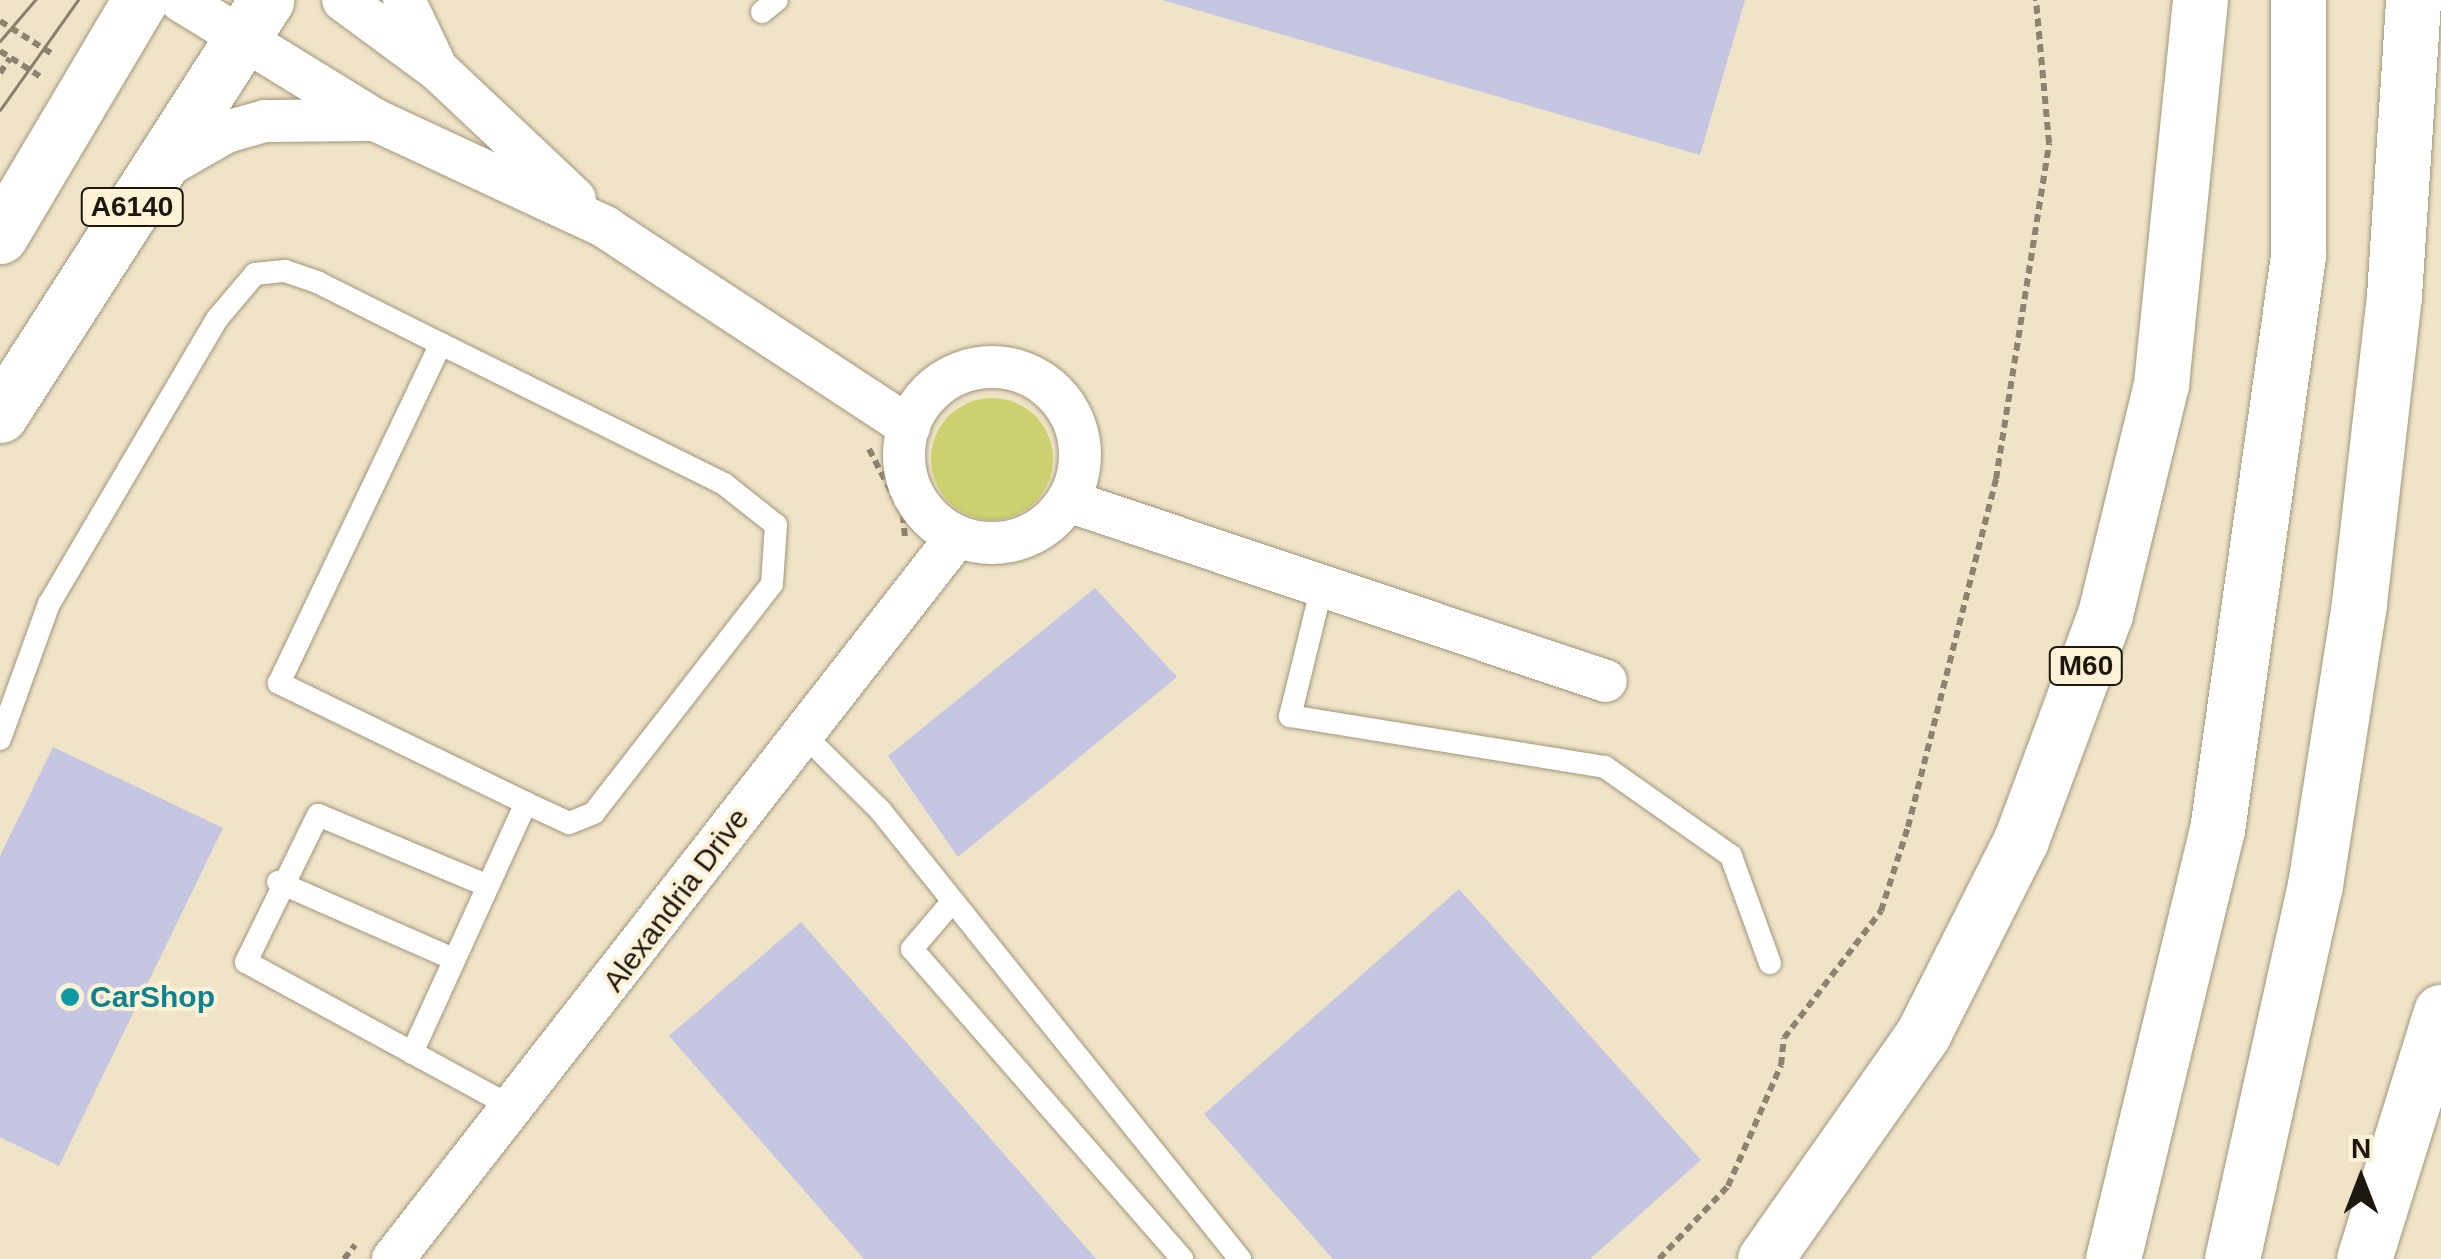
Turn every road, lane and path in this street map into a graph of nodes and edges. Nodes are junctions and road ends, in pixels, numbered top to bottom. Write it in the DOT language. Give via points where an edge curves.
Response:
graph roads {
  1 [pos="140,0"];
  2 [pos="180,0"];
  3 [pos="343,0"];
  4 [pos="404,0"];
  5 [pos="2036,0"];
  6 [pos="2200,0"];
  7 [pos="2298,0"];
  8 [pos="2413,0"];
  9 [pos="254,18"];
  10 [pos="0,21"];
  11 [pos="0,51"];
  12 [pos="10,58"];
  13 [pos="438,70"];
  14 [pos="0,73"];
  15 [pos="67,80"];
  16 [pos="376,120"];
  17 [pos="156,173"];
  18 [pos="605,227"];
  19 [pos="0,236"];
  20 [pos="441,344"];
  21 [pos="0,415"];
  22 [pos="909,426"];
  23 [pos="864,442"];
  24 [pos="1068,500"];
  25 [pos="956,538"];
  26 [pos="906,556"];
  27 [pos="1322,586"];
  28 [pos="1606,681"];
  29 [pos="803,734"];
  30 [pos="0,739"];
  31 [pos="526,803"];
  32 [pos="278,882"];
  33 [pos="488,886"];
  34 [pos="952,902"];
  35 [pos="453,959"];
  36 [pos="1770,962"];
  37 [pos="2441,1012"];
  38 [pos="412,1053"];
  39 [pos="517,1110"];
  40 [pos="381,1244"];
  41 [pos="344,1259"];
  42 [pos="1182,1259"];
  43 [pos="1240,1259"];
  44 [pos="1659,1259"];
  45 [pos="1765,1259"];
  46 [pos="2113,1259"];
  47 [pos="2232,1259"];
  48 [pos="2364,1259"];
  1 -- 15 [label="highway, A6140"];
  2 -- 9 [label="street"];
  3 -- 13 [label="street"];
  4 -- 13 [label="street"];
  5 -- 44 [label="path" via="2050,142 1996,479 1908,827 1881,910 1784,1038 1782,1066 1728,1186"];
  6 -- 45 [label="highway, M60" via="2161,384 2105,614 2022,840 1923,1034"];
  7 -- 46 [label="highway" via="2298,256 2216,830"];
  8 -- 47 [label="highway" via="2394,296 2360,603 2316,885"];
  9 -- 16 [label="street"];
  9 -- 17 [label="highway, A6140"];
  10 -- 15 [label="path"];
  11 -- 12 [label="path"];
  12 -- 14 [label="path"];
  12 -- 15 [label="path"];
  13 -- 18 [label="street"];
  15 -- 19 [label="highway, A6140"];
  16 -- 17 [label="street" via="266,121 226,132"];
  16 -- 18 [label="street"];
  17 -- 21 [label="highway, A6140"];
  18 -- 22 [label="street"];
  20 -- 30 [label="lane" via="320,283 284,271 255,274 217,319 49,604"];
  20 -- 31 [label="lane" via="279,683"];
  20 -- 31 [label="lane" via="724,484 776,525 772,584 594,813 570,823"];
  22 -- 24 [label="street" via="944,382 989,367 1019,371 1048,386 1079,438"];
  22 -- 25 [label="street" via="912,492"];
  23 -- 26 [label="path" via="903,515"];
  24 -- 25 [label="street" via="1016,540"];
  24 -- 27 [label="street"];
  25 -- 29 [label="street, Alexandria Drive"];
  27 -- 28 [label="street"];
  27 -- 36 [label="lane" via="1290,716 1605,767 1731,856"];
  29 -- 34 [label="lane" via="880,810"];
  29 -- 39 [label="street, Alexandria Drive"];
  31 -- 33 [label="lane"];
  32 -- 33 [label="lane" via="306,826 335,815"];
  32 -- 35 [label="lane"];
  32 -- 38 [label="lane" via="246,962"];
  33 -- 35 [label="lane"];
  34 -- 42 [label="lane" via="912,949"];
  34 -- 43 [label="lane"];
  35 -- 38 [label="lane"];
  37 -- 48 [label="highway"];
  38 -- 39 [label="lane"];
  39 -- 40 [label="street, Alexandria Drive"];
  40 -- 41 [label="path"];
}
